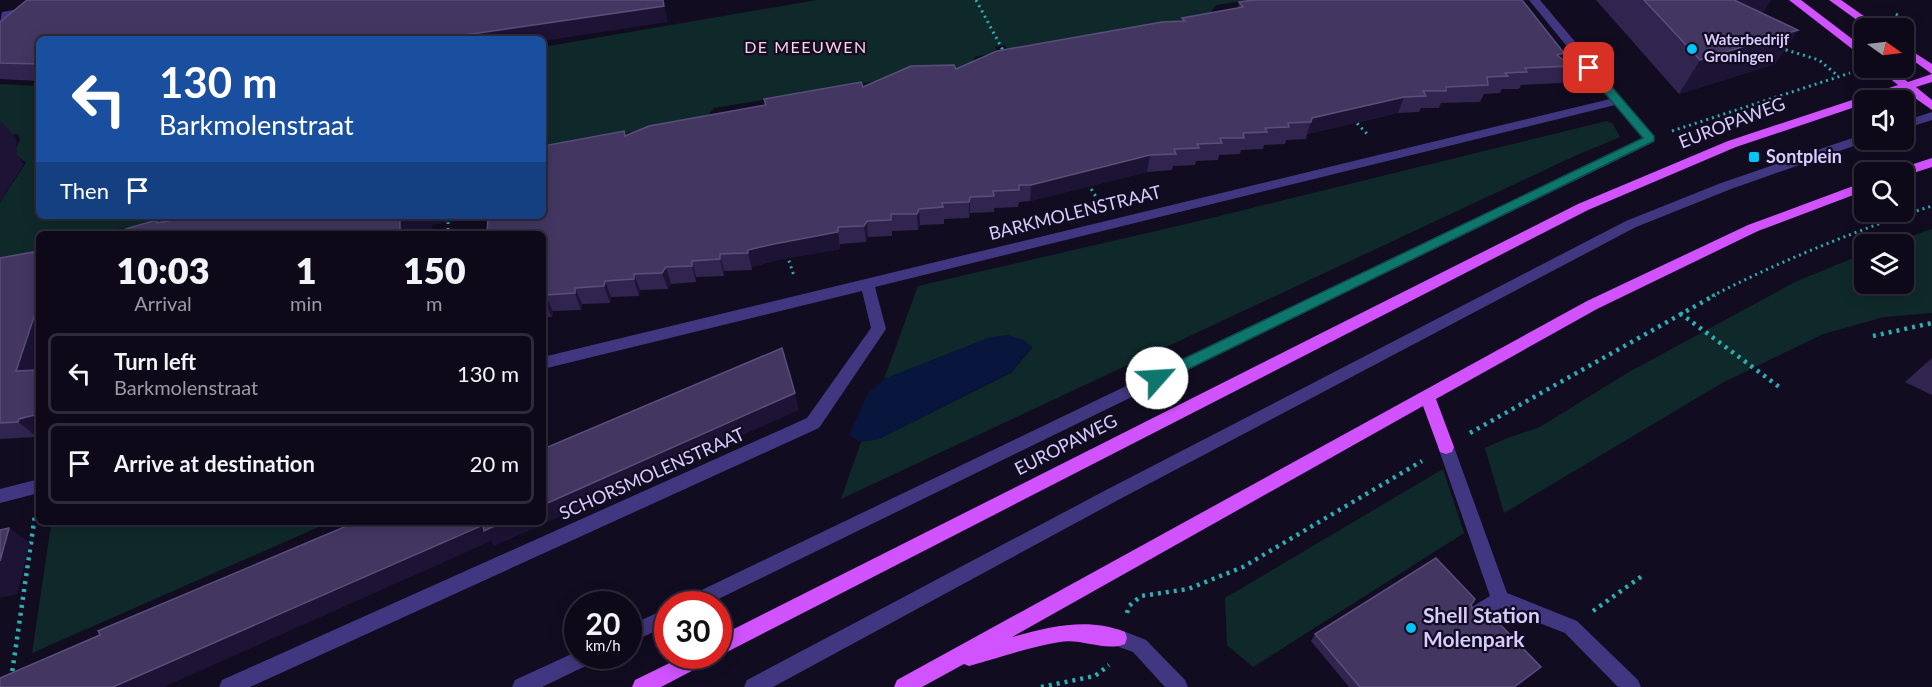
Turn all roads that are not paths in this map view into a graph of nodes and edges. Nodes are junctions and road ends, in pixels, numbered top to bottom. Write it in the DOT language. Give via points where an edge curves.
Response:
graph roads {
  1 [pos="1534,0"];
  2 [pos="1794,0"];
  3 [pos="1834,0"];
  4 [pos="38,9"];
  5 [pos="1860,18"];
  6 [pos="0,20"];
  7 [pos="1854,45"];
  8 [pos="1914,56"];
  9 [pos="1932,70"];
  10 [pos="1896,78"];
  11 [pos="1932,78"];
  12 [pos="1906,86"];
  13 [pos="1617,101"];
  14 [pos="1932,106"];
  15 [pos="1932,116"];
  16 [pos="1914,121"];
  17 [pos="1854,142"];
  18 [pos="1932,162"];
  19 [pos="1914,168"];
  20 [pos="1854,190"];
  21 [pos="867,284"];
  22 [pos="546,362"];
  23 [pos="1427,395"];
  24 [pos="1446,447"];
  25 [pos="36,487"];
  26 [pos="0,496"];
  27 [pos="719,591"];
  28 [pos="1500,599"];
  29 [pos="1476,614"];
  30 [pos="1118,638"];
  31 [pos="732,640"];
  32 [pos="949,662"];
  33 [pos="564,667"];
  34 [pos="677,669"];
  35 [pos="229,687"];
  36 [pos="522,687"];
  37 [pos="642,687"];
  38 [pos="754,687"];
  39 [pos="904,687"];
  40 [pos="1178,687"];
  41 [pos="1631,687"];
  1 -- 13 [label="street"];
  2 -- 7 [label="main road"];
  3 -- 5 [label="main road"];
  4 -- 6 [label="street" via="6,14"];
  8 -- 9 [label="main road"];
  10 -- 12 [label="main road"];
  11 -- 12 [label="main road, EUROPAWEG"];
  12 -- 14 [label="main road"];
  12 -- 31 [label="main road, EUROPAWEG" via="1732,144 1582,207"];
  13 -- 21 [label="street, BARKMOLENSTRAAT"];
  13 -- 27 [label="street, EUROPAWEG" via="1650,139"];
  15 -- 16 [label="street"];
  17 -- 38 [label="street" via="1631,224"];
  18 -- 19 [label="main road"];
  20 -- 23 [label="main road" via="1753,228 1674,264"];
  21 -- 22 [label="street, BARKMOLENSTRAAT"];
  21 -- 35 [label="street, SCHORSMOLENSTRAAT" via="879,329 813,423"];
  23 -- 24 [label="main road"];
  23 -- 32 [label="main road"];
  24 -- 28 [label="street"];
  25 -- 26 [label="street"];
  28 -- 29 [label="street"];
  28 -- 41 [label="street" via="1571,627"];
  30 -- 32 [label="main road" via="1060,633"];
  30 -- 40 [label="street" via="1139,646"];
  32 -- 39 [label="main road"];
  33 -- 36 [label="street"];
  34 -- 37 [label="main road"];
}
